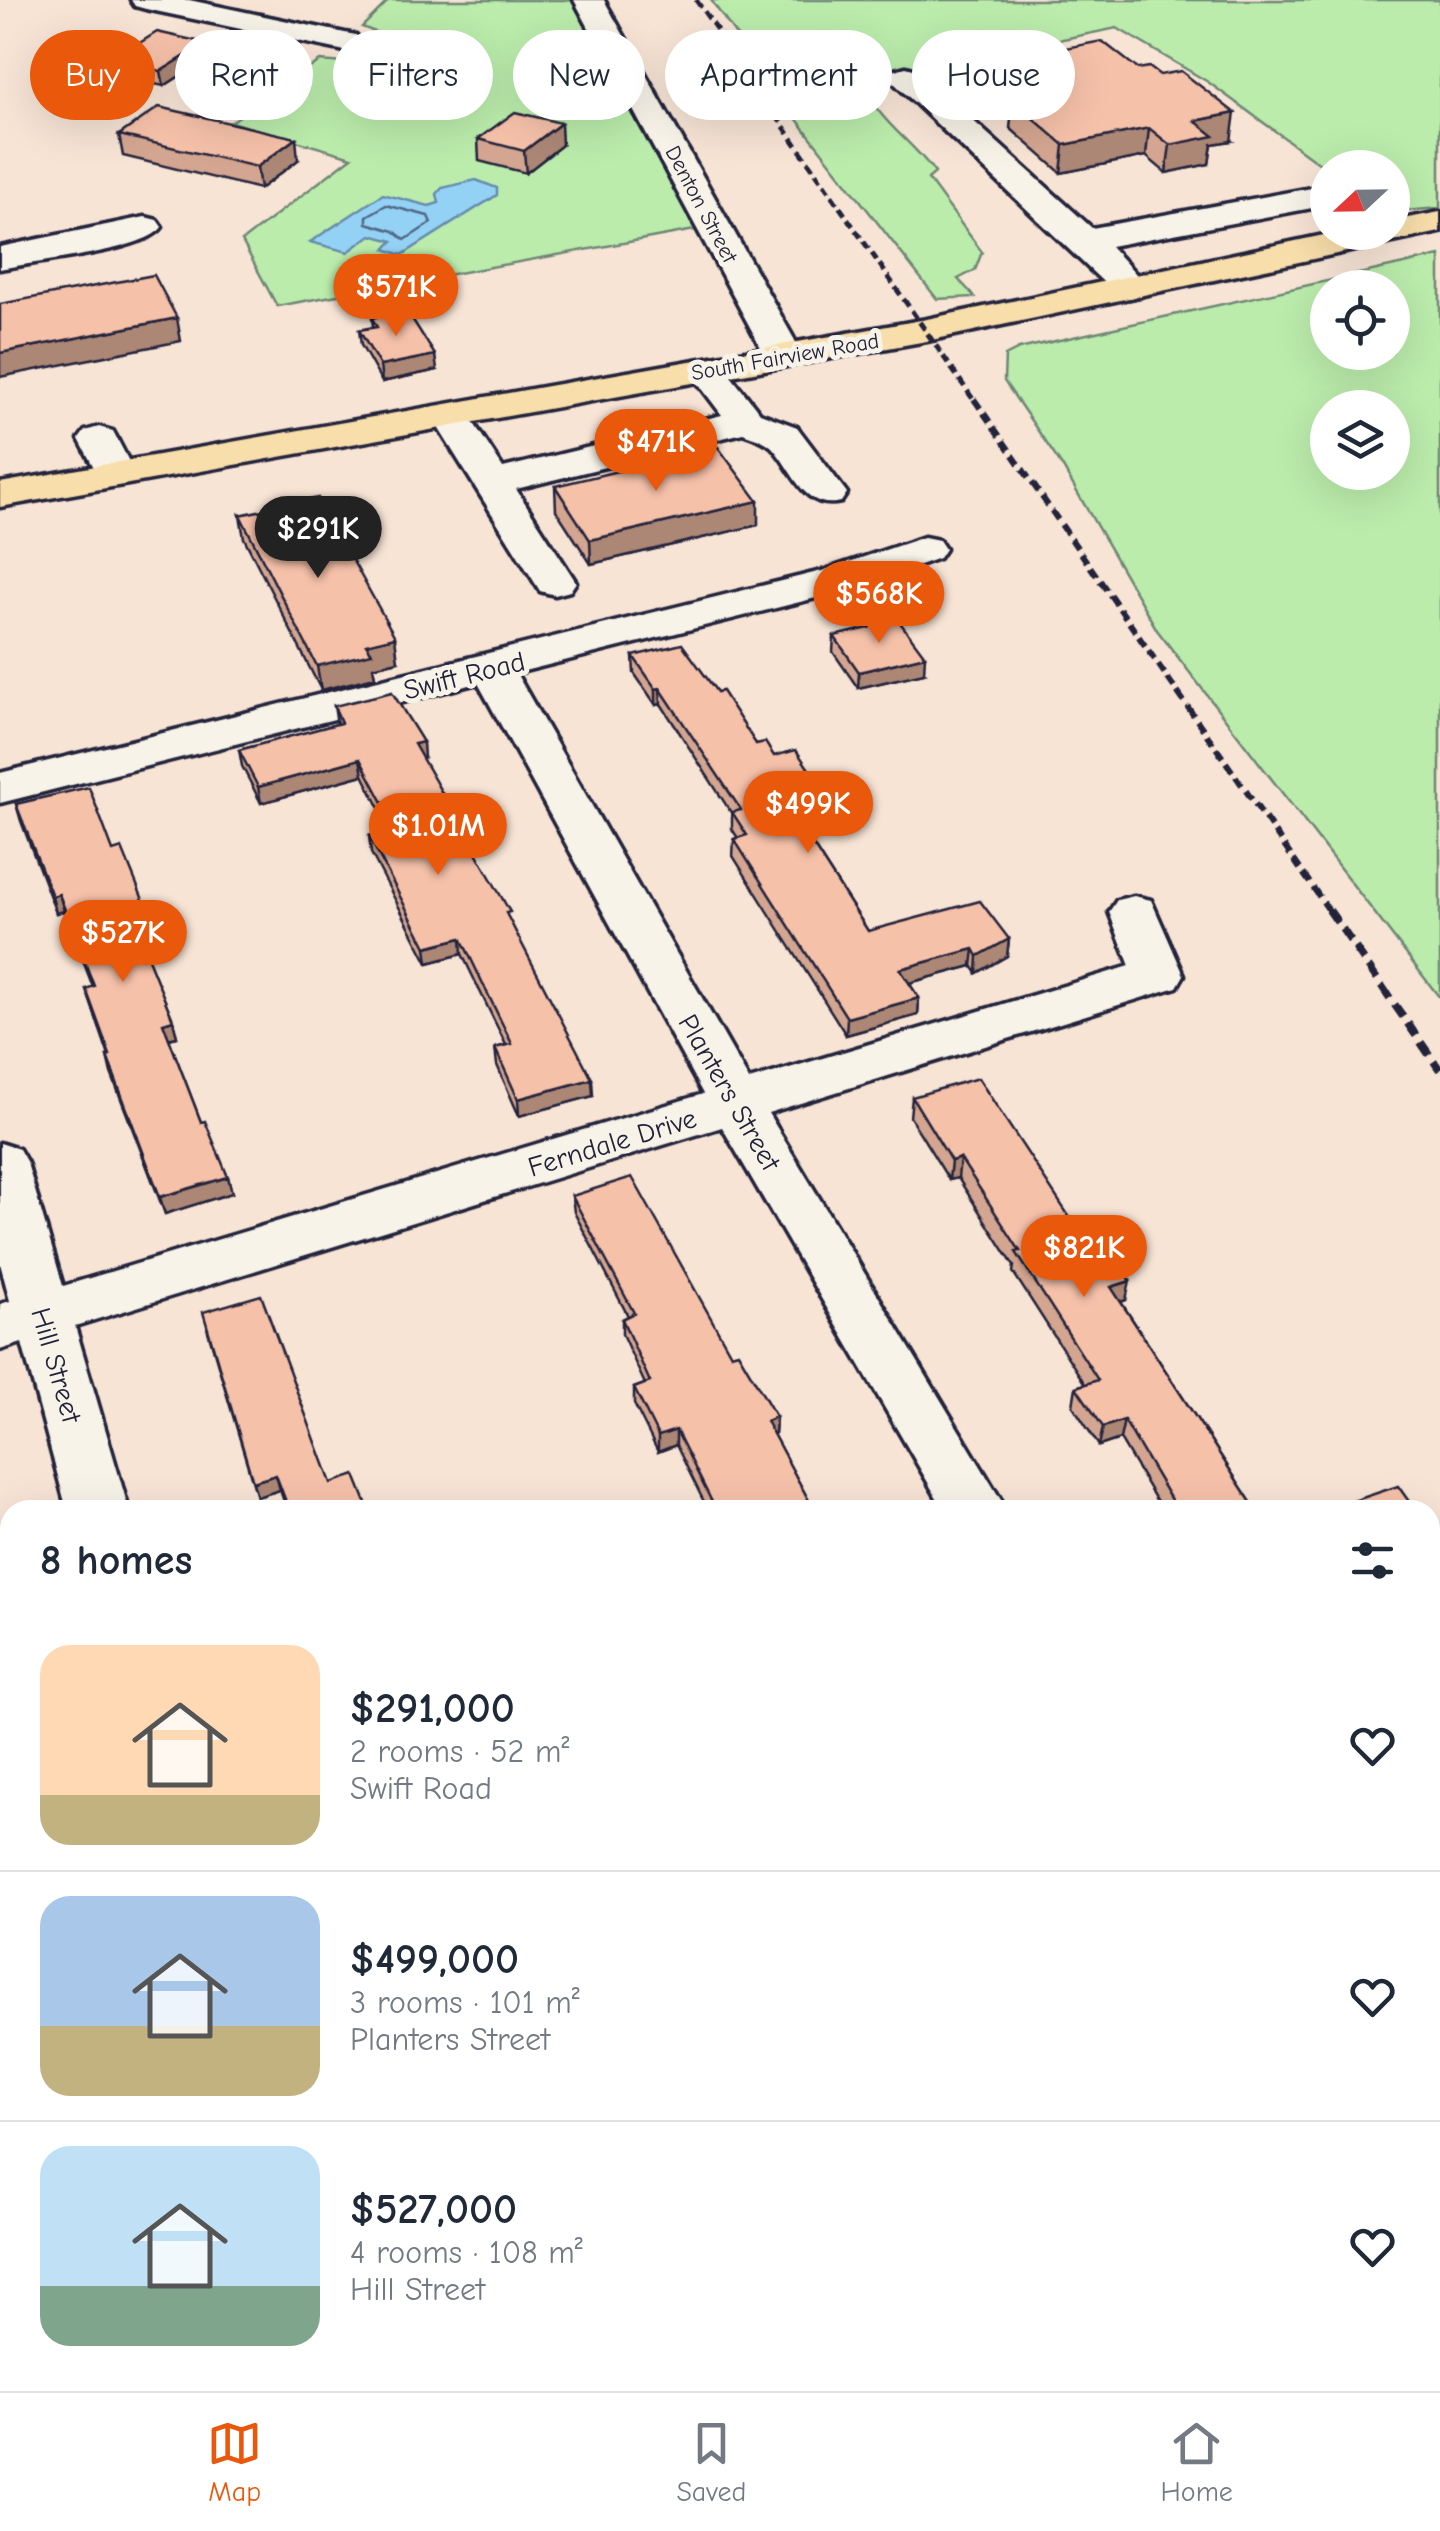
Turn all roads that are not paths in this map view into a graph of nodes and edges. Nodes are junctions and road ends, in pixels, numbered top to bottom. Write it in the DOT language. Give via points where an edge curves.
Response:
graph roads {
  1 [pos="146,0"];
  2 [pos="589,0"];
  3 [pos="333,40"];
  4 [pos="906,78"];
  5 [pos="1310,198"];
  6 [pos="1440,222"];
  7 [pos="144,226"];
  8 [pos="1410,228"];
  9 [pos="1084,240"];
  10 [pos="1310,249"];
  11 [pos="0,258"];
  12 [pos="1130,287"];
  13 [pos="784,356"];
  14 [pos="707,370"];
  15 [pos="450,416"];
  16 [pos="746,421"];
  17 [pos="592,476"];
  18 [pos="500,494"];
  19 [pos="827,494"];
  20 [pos="0,495"];
  21 [pos="924,550"];
  22 [pos="556,582"];
  23 [pos="492,669"];
  24 [pos="0,788"];
  25 [pos="1134,912"];
  26 [pos="736,1105"];
  27 [pos="0,1163"];
  28 [pos="21,1321"];
  29 [pos="94,1500"];
  30 [pos="970,1500"];
  1 -- 3 [label="street"];
  2 -- 13 [label="street, Denton Street"];
  4 -- 9 [label="street"];
  5 -- 9 [label="street"];
  6 -- 8 [label="main road, South Fairview Road"];
  7 -- 11 [label="street"];
  9 -- 12 [label="street"];
  10 -- 12 [label="main road, South Fairview Road"];
  12 -- 13 [label="main road, South Fairview Road"];
  13 -- 14 [label="main road, South Fairview Road"];
  14 -- 15 [label="main road, South Fairview Road"];
  14 -- 16 [label="street"];
  15 -- 18 [label="street"];
  15 -- 20 [label="main road, South Fairview Road" via="107,456"];
  16 -- 17 [label="street"];
  16 -- 19 [label="street" via="783,435"];
  17 -- 18 [label="street"];
  17 -- 18 [label="street"];
  18 -- 22 [label="street"];
  21 -- 23 [label="street, Swift Road" via="837,580"];
  23 -- 24 [label="street, Swift Road"];
  23 -- 26 [label="street, Planters Street"];
  25 -- 26 [label="street, Ferndale Drive" via="1159,975"];
  26 -- 28 [label="street, Ferndale Drive"];
  26 -- 30 [label="street, Planters Street"];
  27 -- 28 [label="street, Hill Street"];
  28 -- 29 [label="street, Hill Street"];
}
